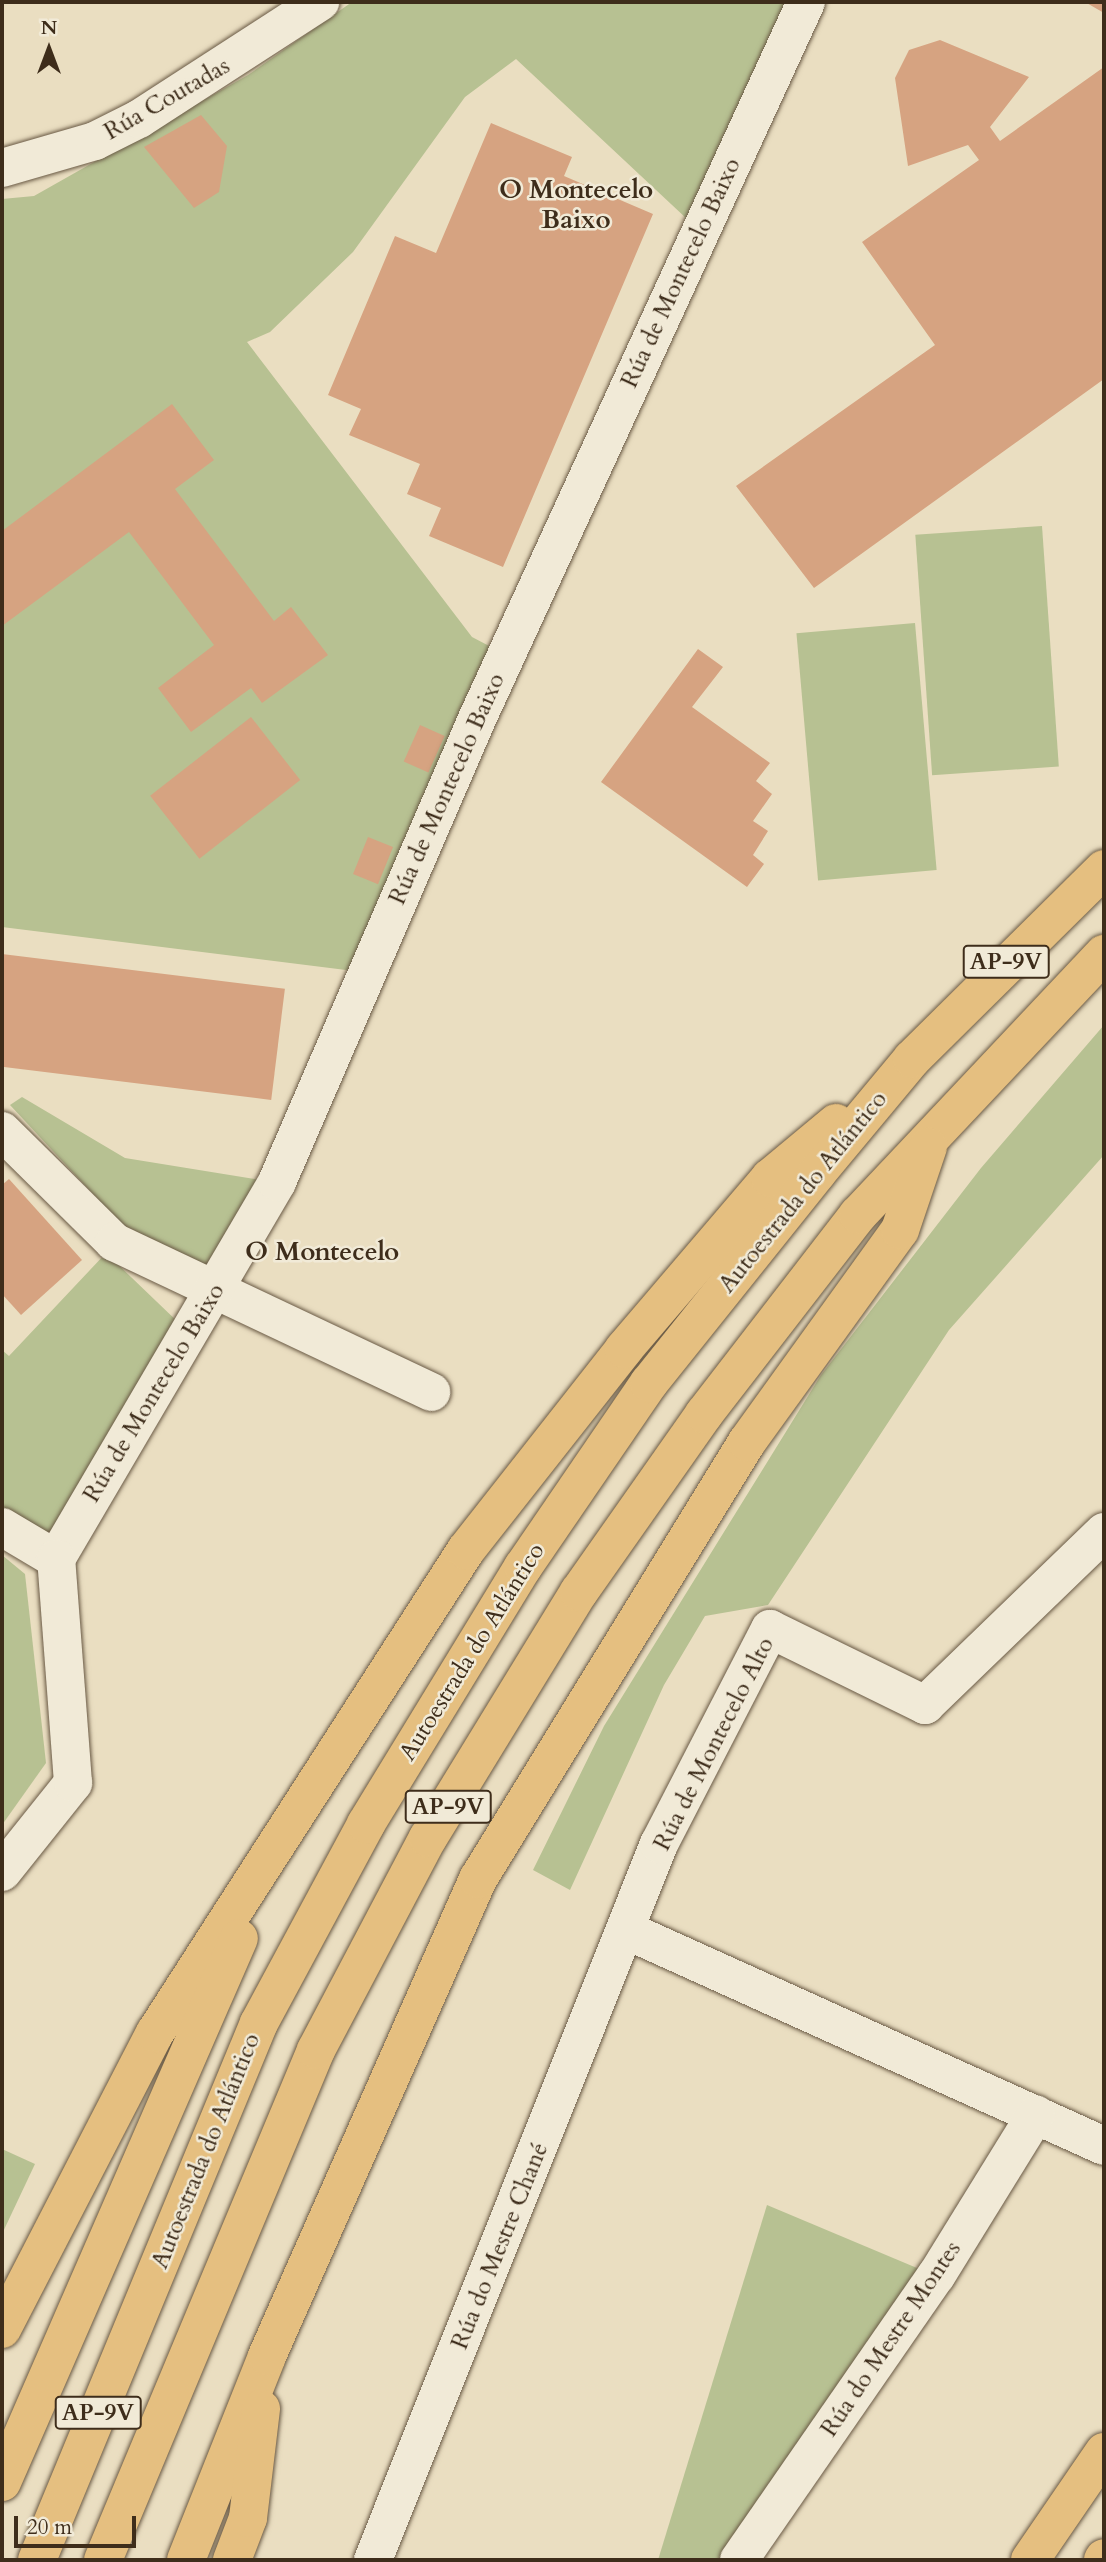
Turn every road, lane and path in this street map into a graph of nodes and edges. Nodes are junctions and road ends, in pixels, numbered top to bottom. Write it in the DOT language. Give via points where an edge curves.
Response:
graph roads {
  1 [pos="320,2"];
  2 [pos="806,2"];
  3 [pos="2,168"];
  4 [pos="1104,869"];
  5 [pos="1104,954"];
  6 [pos="912,1059"];
  7 [pos="2,1131"];
  8 [pos="932,1135"];
  9 [pos="213,1294"];
  10 [pos="431,1392"];
  11 [pos="2,1527"];
  12 [pos="1103,1535"];
  13 [pos="56,1559"];
  14 [pos="281,1843"];
  15 [pos="2,1872"];
  16 [pos="628,1931"];
  17 [pos="1036,2114"];
  18 [pos="1104,2146"];
  19 [pos="2,2329"];
  20 [pos="267,2356"];
  21 [pos="1104,2452"];
  22 [pos="2,2482"];
  23 [pos="37,2560"];
  24 [pos="103,2560"];
  25 [pos="186,2560"];
  26 [pos="232,2560"];
  27 [pos="373,2560"];
  28 [pos="739,2560"];
  29 [pos="1030,2560"];
  1 -- 3 [label="street, Rúa Coutadas" via="139,119 95,141"];
  2 -- 9 [label="street, Rúa de Montecelo Baixo" via="477,719 277,1182"];
  4 -- 6 [label="main road, Autoestrada do Atlántico / AP-9V"];
  5 -- 8 [label="main road, AP-9V"];
  6 -- 14 [label="main road, AP-9V" via="770,1178 624,1349 466,1550"];
  6 -- 23 [label="main road, Autoestrada do Atlántico / AP-9V" via="649,1383 523,1567 366,1824 259,2023"];
  7 -- 9 [label="street" via="114,1242"];
  8 -- 20 [label="main road" via="900,1230 747,1442 478,1879"];
  8 -- 24 [label="main road, AP-9V" via="858,1215 704,1414 579,1592 428,1838 316,2050"];
  9 -- 10 [label="street"];
  9 -- 13 [label="street, Rúa de Montecelo Baixo"];
  11 -- 13 [label="street"];
  12 -- 16 [label="street, Rúa de Montecelo Alto" via="926,1705 770,1629 659,1844"];
  13 -- 15 [label="street" via="73,1783"];
  14 -- 19 [label="main road, AP-9V" via="155,2033"];
  14 -- 22 [label="main road, AP-9V"];
  16 -- 17 [label="street"];
  16 -- 27 [label="street, Rúa do Mestre Chané"];
  17 -- 18 [label="street"];
  17 -- 28 [label="street, Rúa do Mestre Montes" via="936,2276"];
  20 -- 25 [label="main road"];
  20 -- 26 [label="main road" via="248,2518"];
  21 -- 29 [label="main road"];
}
